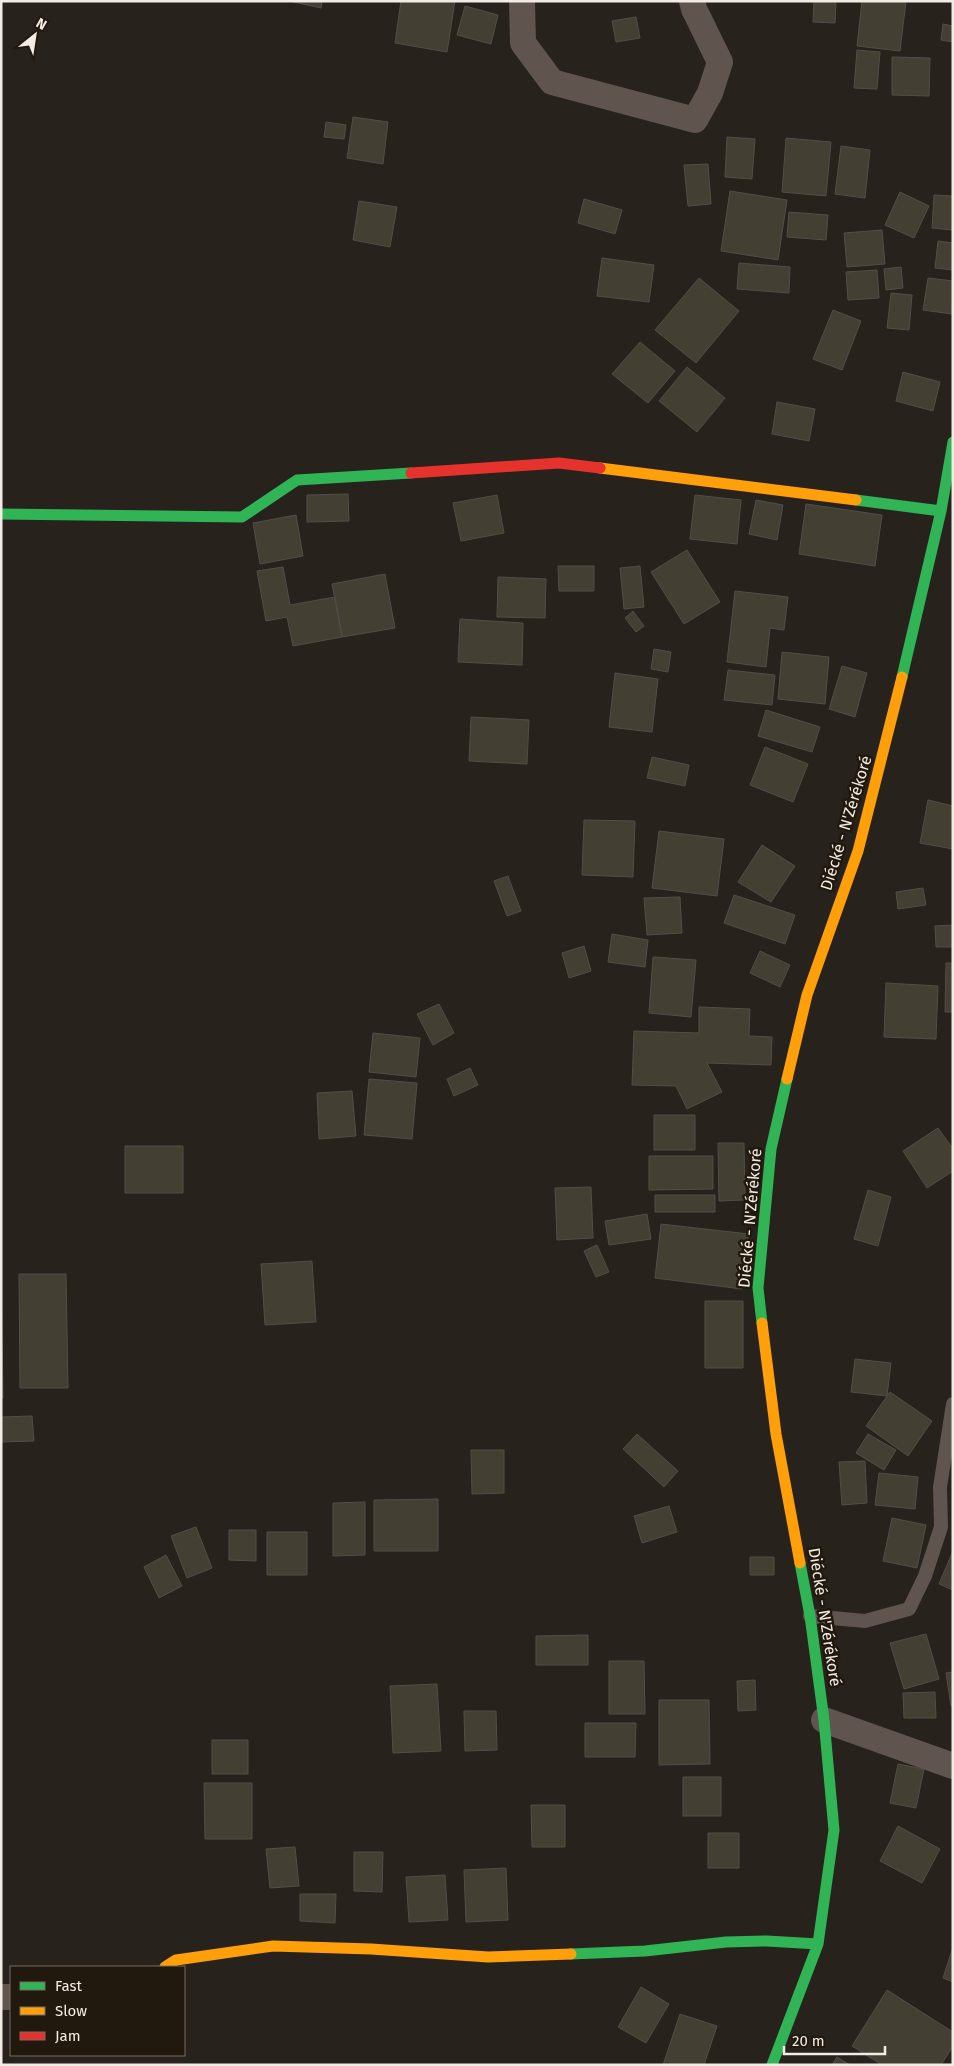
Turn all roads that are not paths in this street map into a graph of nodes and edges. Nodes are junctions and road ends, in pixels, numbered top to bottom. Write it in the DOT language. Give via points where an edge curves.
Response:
graph roads {
  1 [pos="522,1"];
  2 [pos="692,1"];
  3 [pos="953,442"];
  4 [pos="941,511"];
  5 [pos="1,514"];
  6 [pos="953,1404"];
  7 [pos="810,1616"];
  8 [pos="824,1720"];
  9 [pos="953,1766"];
  10 [pos="818,1944"];
  11 [pos="167,1966"];
  12 [pos="772,2065"];
  1 -- 2 [label="street" via="523,43 552,82 695,120 710,93 720,62"];
  3 -- 4 [label="main road, Diécké - N'Zérékoré"];
  4 -- 5 [label="main road" via="559,463 297,480 242,517"];
  4 -- 7 [label="main road, Diécké - N'Zérékoré" via="886,746 858,851 807,995 771,1149 758,1288 776,1434"];
  6 -- 7 [label="lane" via="940,1487 942,1527 925,1576 909,1609 864,1621"];
  7 -- 8 [label="main road, Diécké - N'Zérékoré"];
  8 -- 9 [label="street"];
  8 -- 10 [label="main road, Diécké - N'Zérékoré" via="834,1830"];
  10 -- 11 [label="main road" via="726,1942 645,1951 488,1957 273,1946 176,1960"];
  10 -- 12 [label="main road, Diécké - N'Zérékoré"];
}
